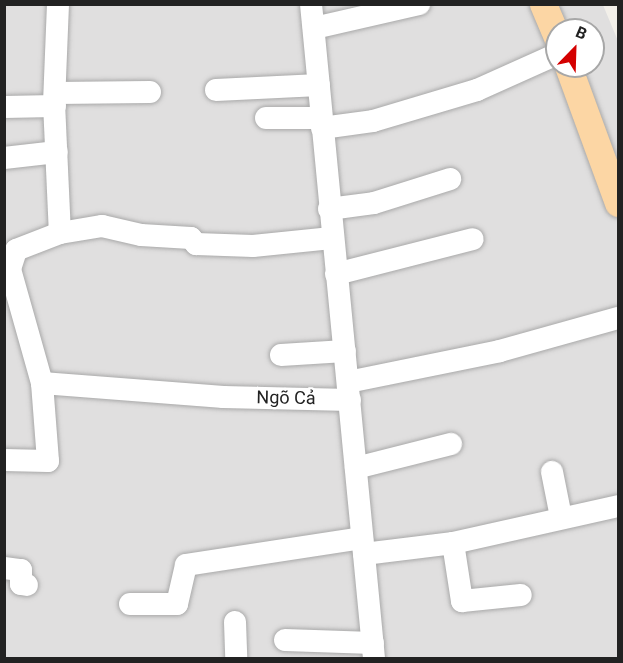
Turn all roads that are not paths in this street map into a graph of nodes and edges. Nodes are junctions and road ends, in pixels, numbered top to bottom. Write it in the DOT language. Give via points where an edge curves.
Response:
graph roads {
  1 [pos="58,4"];
  2 [pos="311,4"];
  3 [pos="419,4"];
  4 [pos="543,4"];
  5 [pos="549,18"];
  6 [pos="314,28"];
  7 [pos="545,59"];
  8 [pos="572,78"];
  9 [pos="319,85"];
  10 [pos="216,90"];
  11 [pos="150,92"];
  12 [pos="55,99"];
  13 [pos="4,107"];
  14 [pos="266,118"];
  15 [pos="322,123"];
  16 [pos="57,152"];
  17 [pos="4,158"];
  18 [pos="450,179"];
  19 [pos="618,203"];
  20 [pos="329,209"];
  21 [pos="60,233"];
  22 [pos="332,238"];
  23 [pos="473,239"];
  24 [pos="7,269"];
  25 [pos="336,274"];
  26 [pos="618,318"];
  27 [pos="345,351"];
  28 [pos="281,355"];
  29 [pos="42,383"];
  30 [pos="349,391"];
  31 [pos="451,444"];
  32 [pos="4,460"];
  33 [pos="356,468"];
  34 [pos="552,472"];
  35 [pos="618,506"];
  36 [pos="561,517"];
  37 [pos="453,543"];
  38 [pos="363,546"];
  39 [pos="4,568"];
  40 [pos="27,585"];
  41 [pos="521,595"];
  42 [pos="130,604"];
  43 [pos="235,622"];
  44 [pos="285,640"];
  45 [pos="374,651"];
  46 [pos="236,658"];
  1 -- 12 [label="street"];
  2 -- 6 [label="street"];
  3 -- 6 [label="street"];
  4 -- 5 [label="main road"];
  6 -- 9 [label="street"];
  7 -- 15 [label="street" via="477,90 373,121"];
  8 -- 19 [label="main road"];
  9 -- 10 [label="street"];
  9 -- 15 [label="street"];
  11 -- 12 [label="street"];
  12 -- 13 [label="street"];
  12 -- 16 [label="street"];
  14 -- 15 [label="street"];
  15 -- 20 [label="street"];
  16 -- 17 [label="street"];
  16 -- 21 [label="street"];
  18 -- 20 [label="street" via="374,203"];
  20 -- 22 [label="street"];
  21 -- 22 [label="street" via="102,226 141,235 191,238 196,244 253,246"];
  21 -- 24 [label="street" via="16,250"];
  22 -- 25 [label="street"];
  23 -- 25 [label="street"];
  24 -- 29 [label="street"];
  25 -- 27 [label="street"];
  26 -- 30 [label="street, Ngõ Cả"];
  27 -- 28 [label="street"];
  27 -- 30 [label="street"];
  29 -- 30 [label="street, Ngõ Cả" via="223,397"];
  29 -- 32 [label="street" via="48,460"];
  30 -- 33 [label="street"];
  31 -- 33 [label="street"];
  33 -- 38 [label="street"];
  34 -- 36 [label="street"];
  35 -- 36 [label="street"];
  36 -- 37 [label="street"];
  37 -- 38 [label="street"];
  37 -- 41 [label="street" via="462,601"];
  38 -- 42 [label="street" via="186,565 177,603"];
  38 -- 45 [label="street"];
  39 -- 40 [label="street" via="21,570 21,584"];
  43 -- 46 [label="street"];
  44 -- 45 [label="street"];
}
